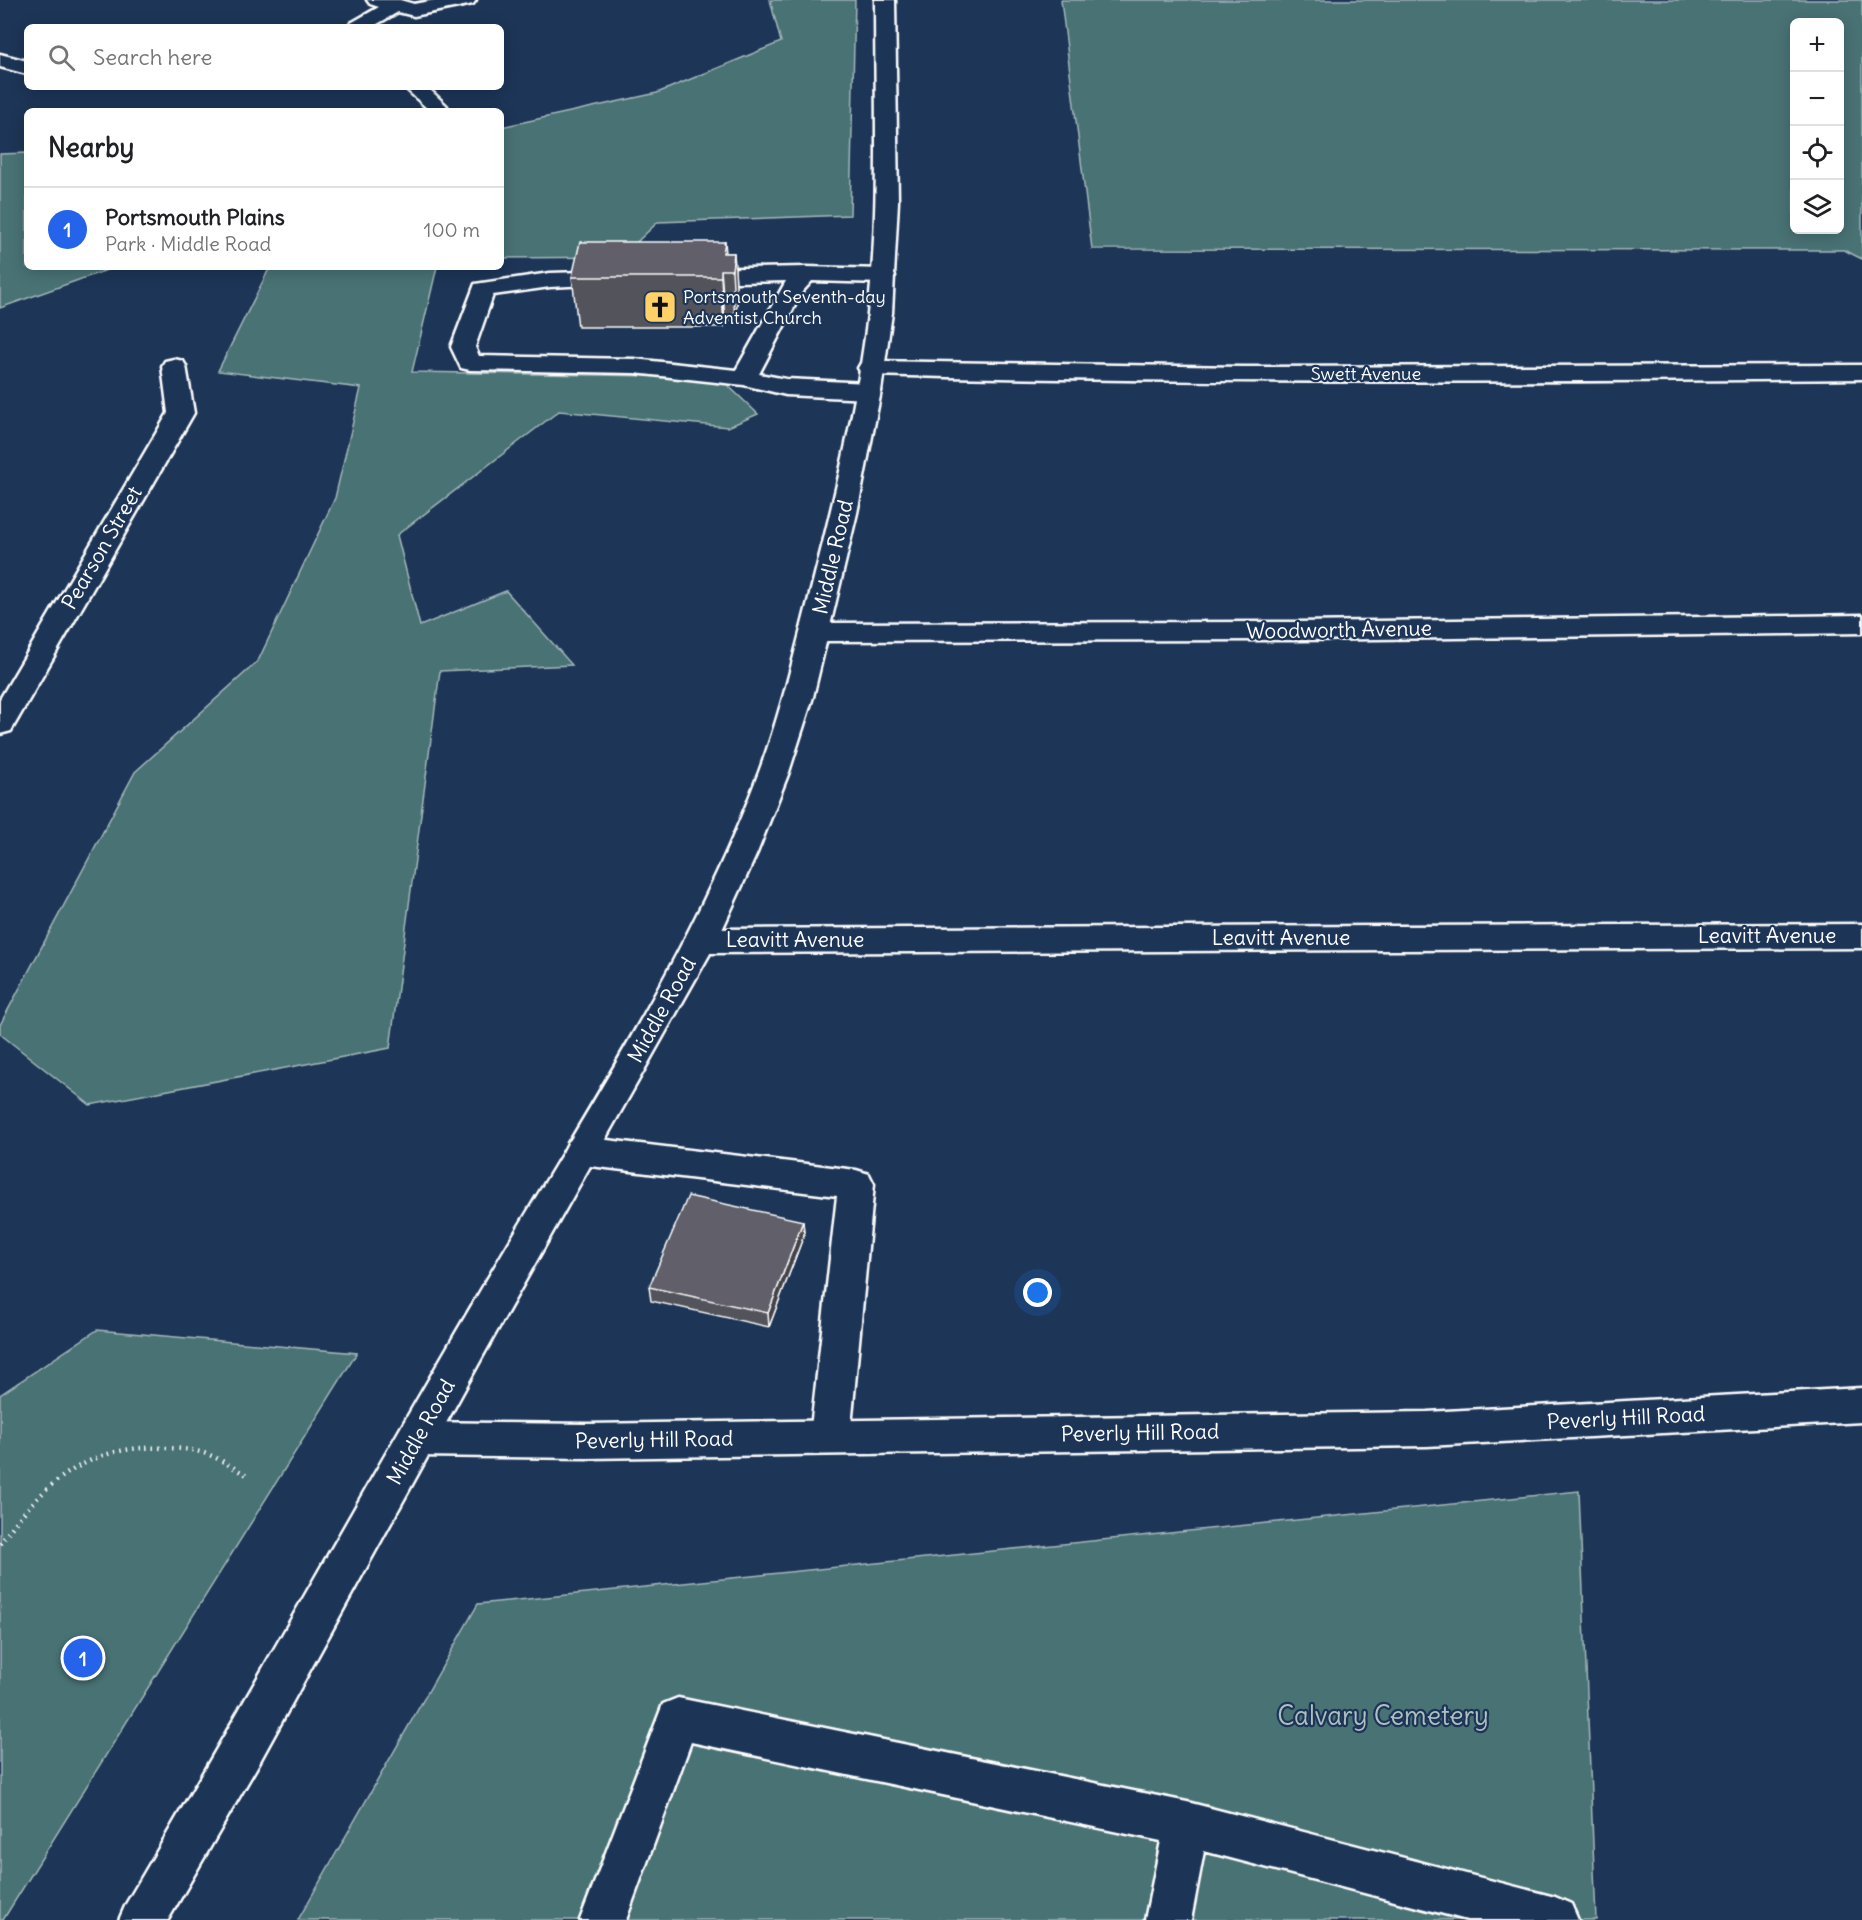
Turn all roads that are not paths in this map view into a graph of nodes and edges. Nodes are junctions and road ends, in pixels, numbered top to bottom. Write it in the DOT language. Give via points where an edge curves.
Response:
graph roads {
  1 [pos="466,0"];
  2 [pos="885,0"];
  3 [pos="386,2"];
  4 [pos="361,24"];
  5 [pos="0,60"];
  6 [pos="24,67"];
  7 [pos="417,90"];
  8 [pos="436,106"];
  9 [pos="806,274"];
  10 [pos="884,276"];
  11 [pos="174,366"];
  12 [pos="1862,372"];
  13 [pos="744,378"];
  14 [pos="869,380"];
  15 [pos="1862,624"];
  16 [pos="815,632"];
  17 [pos="0,724"];
  18 [pos="1862,936"];
  19 [pos="701,941"];
  20 [pos="582,1151"];
  21 [pos="1862,1405"];
  22 [pos="830,1437"];
  23 [pos="417,1439"];
  24 [pos="1187,1824"];
  25 [pos="142,1920"];
  26 [pos="603,1920"];
  27 [pos="1168,1920"];
  28 [pos="1555,1920"];
  1 -- 3 [label="street" via="414,10"];
  2 -- 10 [label="street, Middle Road" via="888,150"];
  3 -- 4 [label="street"];
  5 -- 6 [label="street"];
  7 -- 8 [label="street"];
  9 -- 10 [label="street"];
  9 -- 13 [label="street" via="792,289"];
  9 -- 13 [label="street, Swett Avenue" via="550,280 483,289 463,347 470,363 634,366"];
  10 -- 14 [label="street, Middle Road"];
  11 -- 17 [label="street, Pearson Street" via="181,413"];
  12 -- 14 [label="street, Swett Avenue" via="1058,372"];
  13 -- 14 [label="street, Swett Avenue" via="786,387"];
  14 -- 16 [label="street, Middle Road" via="844,513"];
  15 -- 16 [label="street, Woodworth Avenue"];
  16 -- 19 [label="street, Middle Road" via="774,772"];
  18 -- 19 [label="street, Leavitt Avenue"];
  19 -- 20 [label="street, Middle Road"];
  20 -- 22 [label="street" via="856,1184"];
  20 -- 23 [label="street, Middle Road"];
  21 -- 22 [label="street, Peverly Hill Road" via="1427,1429"];
  22 -- 23 [label="street, Peverly Hill Road"];
  23 -- 25 [label="street, Middle Road"];
  24 -- 26 [label="street" via="678,1719"];
  24 -- 27 [label="street"];
  24 -- 28 [label="street"];
}
